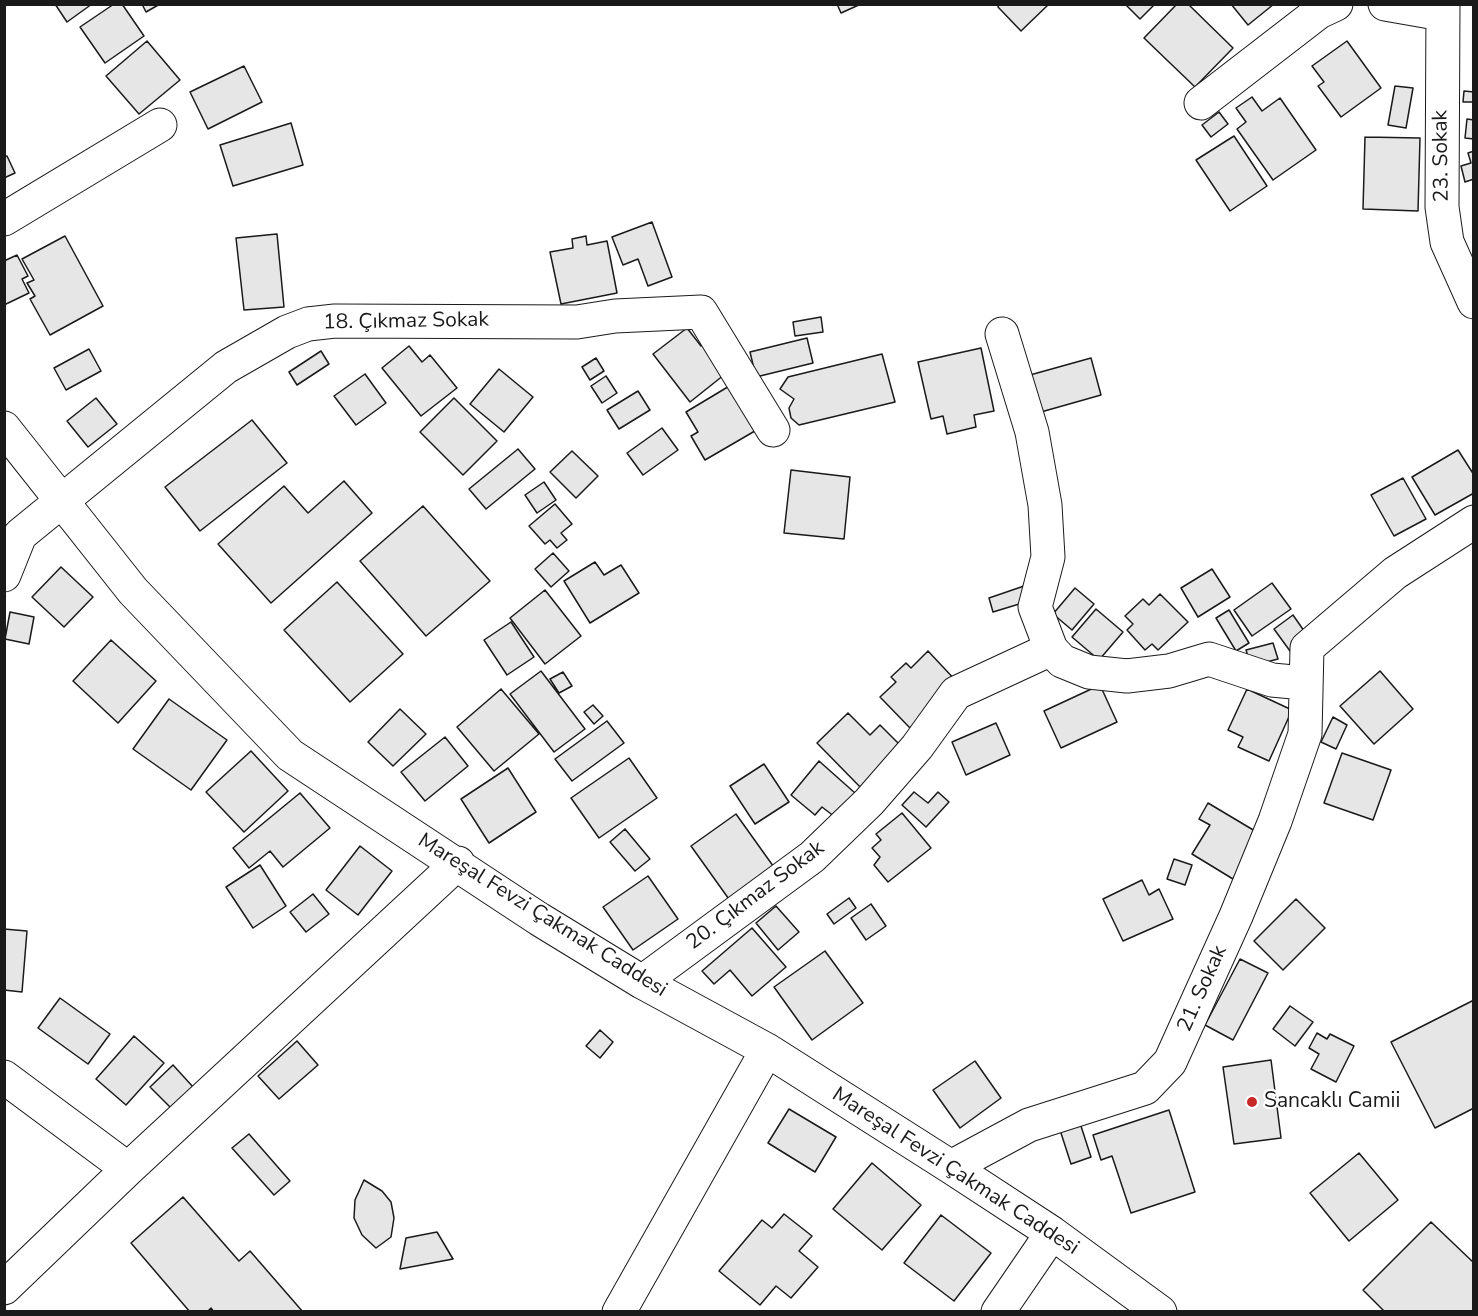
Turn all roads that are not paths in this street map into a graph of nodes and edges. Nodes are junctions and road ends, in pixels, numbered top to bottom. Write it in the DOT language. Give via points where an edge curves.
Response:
graph roads {
  1 [pos="1336,4"];
  2 [pos="1385,4"];
  3 [pos="1443,9"];
  4 [pos="1202,103"];
  5 [pos="160,125"];
  6 [pos="4,219"];
  7 [pos="1473,302"];
  8 [pos="1002,334"];
  9 [pos="4,428"];
  10 [pos="773,430"];
  11 [pos="62,501"];
  12 [pos="1473,522"];
  13 [pos="4,575"];
  14 [pos="1051,649"];
  15 [pos="1304,682"];
  16 [pos="458,863"];
  17 [pos="642,982"];
  18 [pos="767,1050"];
  19 [pos="4,1077"];
  20 [pos="951,1167"];
  21 [pos="128,1169"];
  22 [pos="1052,1233"];
  23 [pos="4,1288"];
  24 [pos="619,1311"];
  25 [pos="998,1311"];
  26 [pos="1160,1311"];
  1 -- 4 [label="street" via="1319,12"];
  2 -- 3 [label="street"];
  3 -- 7 [label="street, 23. Sokak" via="1442,207 1447,242"];
  5 -- 6 [label="street"];
  8 -- 14 [label="street" via="1032,432 1045,505 1048,557 1035,606"];
  9 -- 11 [label="street, Mareşal Fevzi Çakmak Caddesi"];
  10 -- 11 [label="street, 18. Çıkmaz Sokak" via="701,312 576,322 347,320 308,324 287,332 226,367"];
  11 -- 13 [label="street, 18. Çıkmaz Sokak" via="20,535"];
  11 -- 16 [label="street, Mareşal Fevzi Çakmak Caddesi" via="133,591 290,755"];
  12 -- 15 [label="street, 21. Sokak" via="1395,573 1307,648"];
  14 -- 15 [label="street" via="1062,661 1089,672 1127,676 1169,671 1209,659 1272,680"];
  14 -- 17 [label="street, 20. Çıkmaz Sokak" via="956,693 917,747 869,802 812,857"];
  15 -- 20 [label="street, 21. Sokak" via="1305,734 1275,821 1170,1062 1145,1088 1029,1125"];
  16 -- 17 [label="street, Mareşal Fevzi Çakmak Caddesi" via="539,919"];
  16 -- 21 [label="street"];
  17 -- 18 [label="street, Mareşal Fevzi Çakmak Caddesi"];
  18 -- 20 [label="street, Mareşal Fevzi Çakmak Caddesi"];
  18 -- 24 [label="street"];
  19 -- 21 [label="street"];
  20 -- 22 [label="street, Mareşal Fevzi Çakmak Caddesi"];
  21 -- 23 [label="street"];
  22 -- 25 [label="street"];
  22 -- 26 [label="street, Mareşal Fevzi Çakmak Caddesi"];
}
